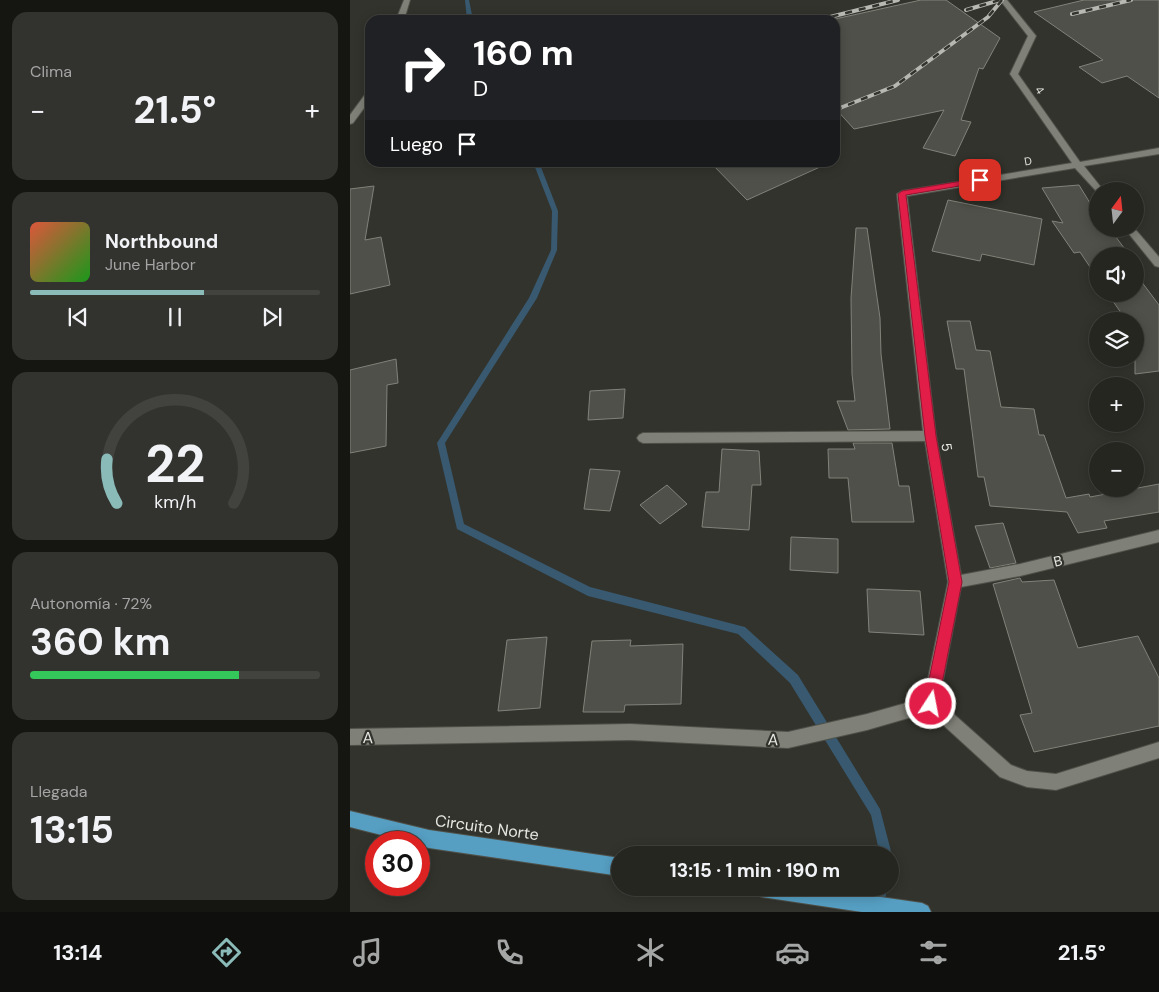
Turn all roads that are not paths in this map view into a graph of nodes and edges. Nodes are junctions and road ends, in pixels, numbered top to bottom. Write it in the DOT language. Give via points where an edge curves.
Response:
graph roads {
  1 [pos="407,0"];
  2 [pos="1003,0"];
  3 [pos="402,15"];
  4 [pos="365,101"];
  5 [pos="350,121"];
  6 [pos="1159,151"];
  7 [pos="1077,164"];
  8 [pos="1092,182"];
  9 [pos="902,194"];
  10 [pos="1137,238"];
  11 [pos="1159,264"];
  12 [pos="930,436"];
  13 [pos="643,438"];
  14 [pos="1159,536"];
  15 [pos="955,582"];
  16 [pos="931,704"];
  17 [pos="350,737"];
  18 [pos="1159,750"];
  19 [pos="350,819"];
  20 [pos="611,866"];
  21 [pos="819,896"];
  22 [pos="922,912"];
  1 -- 3 [label="street"];
  2 -- 7 [label="street, 4" via="1032,36 1014,74"];
  4 -- 5 [label="street"];
  6 -- 7 [label="street, D"];
  7 -- 8 [label="street, 4"];
  7 -- 9 [label="street, D"];
  9 -- 12 [label="street, 5"];
  10 -- 11 [label="street"];
  12 -- 13 [label="street"];
  12 -- 15 [label="street, 5"];
  14 -- 15 [label="street, B" via="1020,570"];
  15 -- 16 [label="street, 5"];
  16 -- 17 [label="street, A" via="788,740 630,732"];
  16 -- 18 [label="street" via="1006,771 1026,779 1056,782"];
  19 -- 20 [label="main road, Circuito Norte" via="428,839"];
  21 -- 22 [label="main road"];
}
